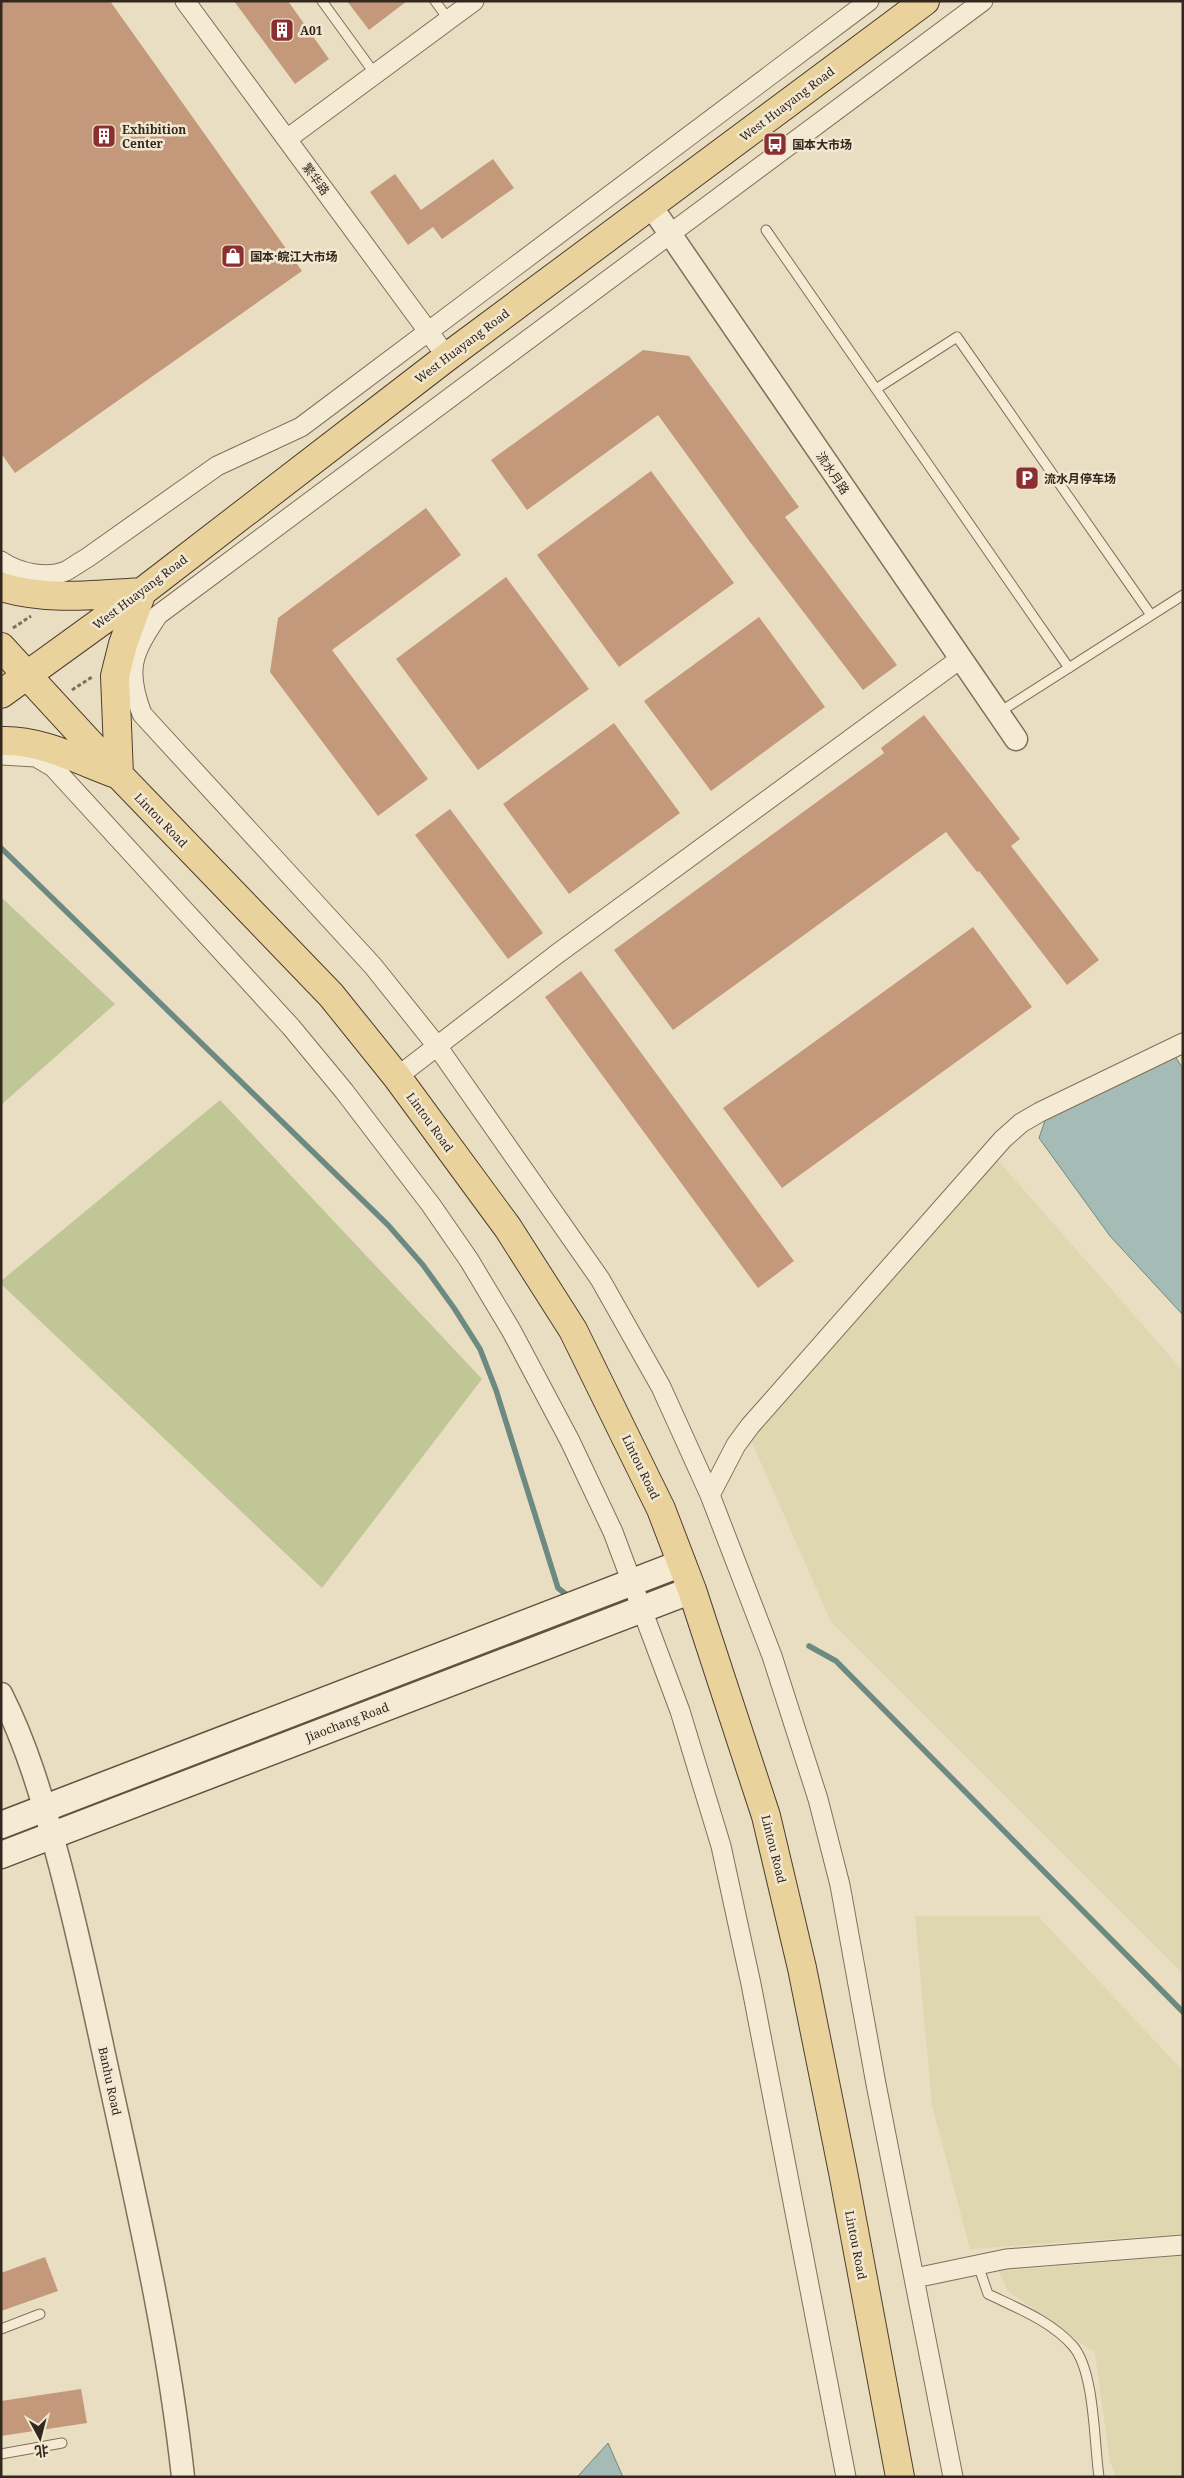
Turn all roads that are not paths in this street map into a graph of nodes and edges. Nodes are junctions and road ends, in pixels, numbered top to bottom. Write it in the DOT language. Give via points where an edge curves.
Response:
graph roads {
  1 [pos="185,1"];
  2 [pos="322,1"];
  3 [pos="435,1"];
  4 [pos="474,1"];
  5 [pos="869,1"];
  6 [pos="925,1"];
  7 [pos="983,1"];
  8 [pos="449,20"];
  9 [pos="375,74"];
  10 [pos="287,140"];
  11 [pos="650,206"];
  12 [pos="766,230"];
  13 [pos="670,234"];
  14 [pos="428,331"];
  15 [pos="448,357"];
  16 [pos="876,390"];
  17 [pos="1,561"];
  18 [pos="1,586"];
  19 [pos="142,592"];
  20 [pos="1183,595"];
  21 [pos="1151,615"];
  22 [pos="1,647"];
  23 [pos="960,658"];
  24 [pos="1069,668"];
  25 [pos="28,674"];
  26 [pos="1,694"];
  27 [pos="998,713"];
  28 [pos="1016,739"];
  29 [pos="1,741"];
  30 [pos="1,755"];
  31 [pos="119,775"];
  32 [pos="1183,1043"];
  33 [pos="437,1046"];
  34 [pos="397,1077"];
  35 [pos="710,1495"];
  36 [pos="682,1563"];
  37 [pos="632,1582"];
  38 [pos="692,1590"];
  39 [pos="642,1609"];
  40 [pos="1,1694"];
  41 [pos="45,1808"];
  42 [pos="1,1825"];
  43 [pos="52,1836"];
  44 [pos="1,1855"];
  45 [pos="1183,2245"];
  46 [pos="978,2265"];
  47 [pos="915,2278"];
  48 [pos="40,2314"];
  49 [pos="1,2330"];
  50 [pos="62,2443"];
  51 [pos="1,2454"];
  52 [pos="183,2477"];
  53 [pos="846,2477"];
  54 [pos="900,2477"];
  55 [pos="953,2477"];
  56 [pos="1099,2477"];
  1 -- 10 [label="street, 繁华路"];
  2 -- 9 [label="lane"];
  3 -- 8 [label="lane"];
  4 -- 8 [label="street"];
  5 -- 14 [label="street"];
  6 -- 11 [label="main road, West Huayang Road"];
  7 -- 13 [label="street"];
  8 -- 9 [label="street"];
  9 -- 10 [label="street"];
  10 -- 14 [label="street, 繁华路"];
  11 -- 13 [label="street, 流水月路"];
  11 -- 15 [label="main road, West Huayang Road"];
  12 -- 16 [label="lane"];
  13 -- 23 [label="street, 流水月路"];
  13 -- 33 [label="street" via="158,615 136,653 131,674 142,714 373,966"];
  14 -- 15 [label="street, 繁华路"];
  14 -- 17 [label="street" via="301,427 217,466 65,571 45,575 22,571"];
  15 -- 19 [label="main road, West Huayang Road"];
  16 -- 21 [label="lane" via="957,337"];
  16 -- 24 [label="lane"];
  18 -- 19 [label="main road" via="18,592 56,596"];
  19 -- 25 [label="main road, West Huayang Road"];
  19 -- 31 [label="main road" via="114,676"];
  20 -- 21 [label="lane"];
  21 -- 24 [label="lane"];
  22 -- 25 [label="main road, Lintou Road"];
  23 -- 27 [label="street, 流水月路"];
  23 -- 33 [label="street"];
  24 -- 27 [label="lane"];
  25 -- 26 [label="main road, West Huayang Road"];
  25 -- 31 [label="main road, Lintou Road"];
  27 -- 28 [label="street, 流水月路"];
  29 -- 31 [label="main road" via="16,740 42,747"];
  30 -- 37 [label="street" via="36,757 53,767 71,785 291,1027 431,1205 511,1330 613,1532"];
  31 -- 34 [label="main road, Lintou Road" via="331,995"];
  32 -- 35 [label="street" via="1040,1112 1003,1139 750,1426 736,1445"];
  33 -- 34 [label="street"];
  33 -- 35 [label="street" via="600,1279 661,1387"];
  34 -- 36 [label="main road, Lintou Road" via="508,1228 573,1330 661,1509"];
  35 -- 47 [label="street" via="772,1656 840,1885"];
  36 -- 37 [label="main road"];
  36 -- 38 [label="main road, Lintou Road"];
  37 -- 39 [label="street"];
  37 -- 41 [label="main road"];
  38 -- 39 [label="main road, Jiaochang Road"];
  38 -- 54 [label="main road, Lintou Road" via="766,1816 811,2016"];
  39 -- 43 [label="main road, Jiaochang Road"];
  39 -- 53 [label="street" via="680,1711 721,1846 751,1984"];
  40 -- 41 [label="street, Banhu Road" via="14,1718"];
  41 -- 42 [label="main road"];
  41 -- 43 [label="street, Banhu Road"];
  43 -- 44 [label="main road, Jiaochang Road"];
  43 -- 52 [label="street, Banhu Road" via="79,1935 137,2206 176,2416"];
  45 -- 46 [label="street" via="1006,2258"];
  46 -- 47 [label="street"];
  46 -- 56 [label="lane" via="988,2294 1043,2322 1074,2347 1089,2381"];
  47 -- 55 [label="street"];
  48 -- 49 [label="lane"];
  50 -- 51 [label="lane"];
}
